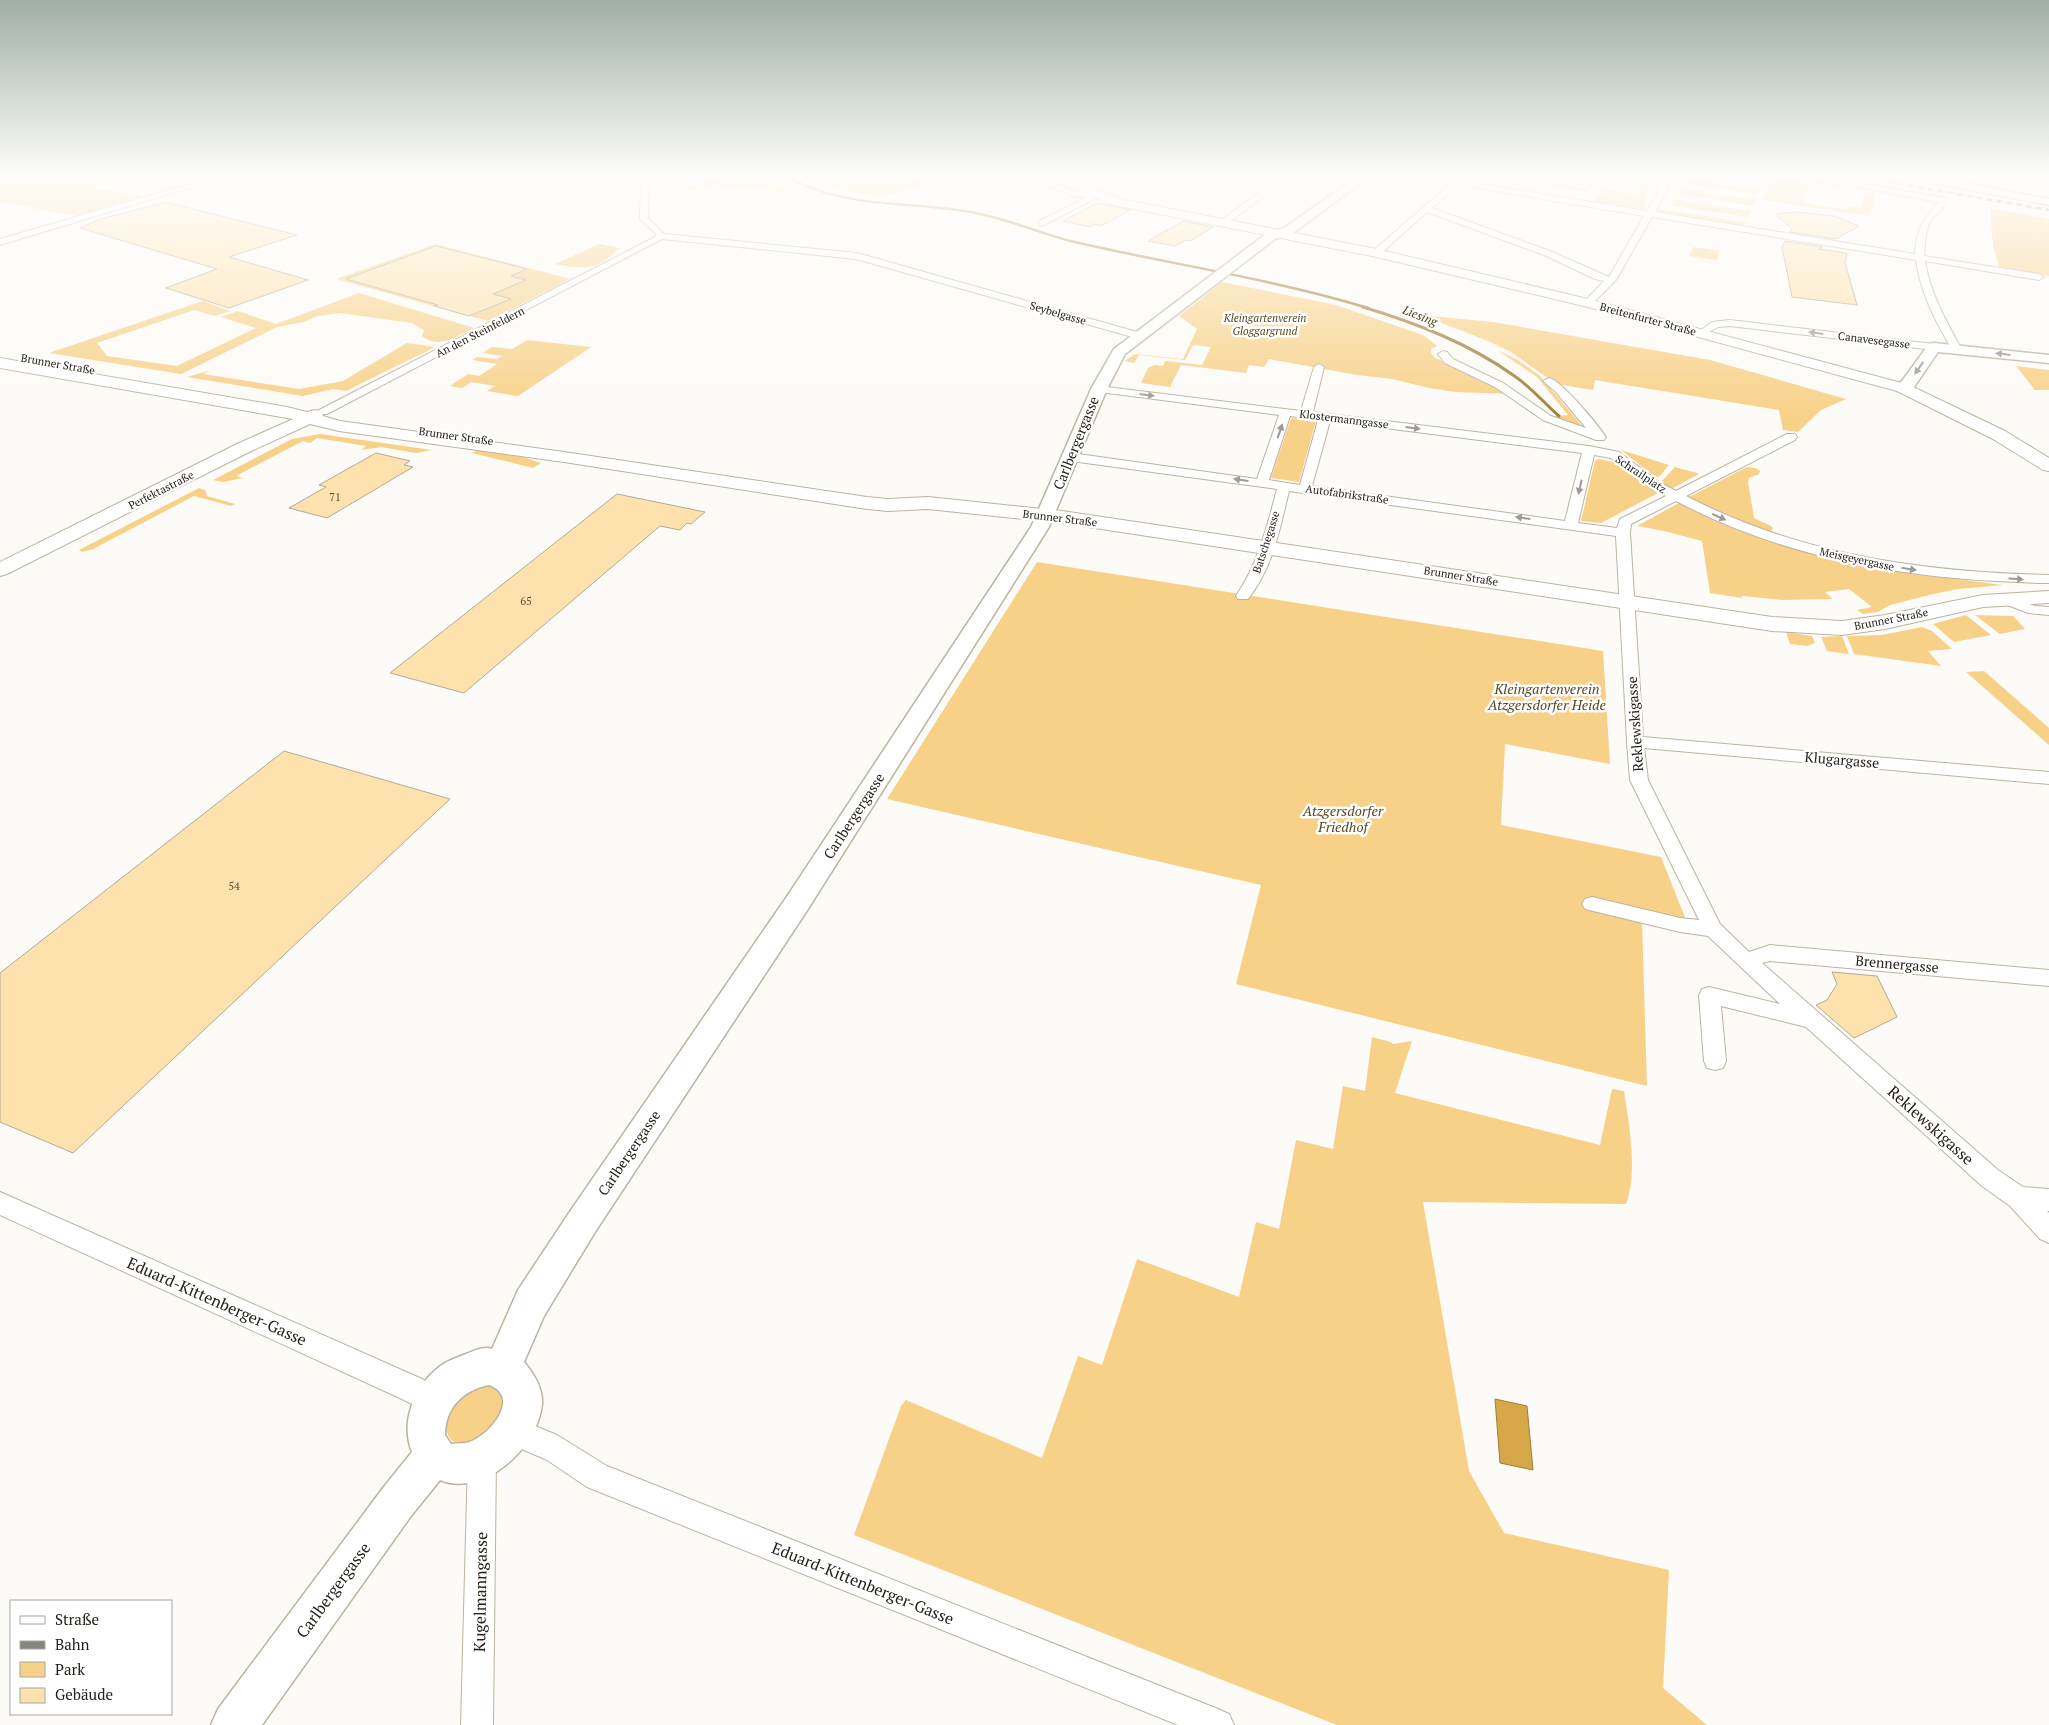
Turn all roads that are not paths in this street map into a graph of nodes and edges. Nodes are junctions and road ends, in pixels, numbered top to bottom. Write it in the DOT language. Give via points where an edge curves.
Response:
graph roads {
  1 [pos="626,256"];
  2 [pos="859,256"];
  3 [pos="1243,256"];
  4 [pos="1391,256"];
  5 [pos="1554,256"];
  6 [pos="1625,256"];
  7 [pos="1911,256"];
  8 [pos="1920,258"];
  9 [pos="1227,268"];
  10 [pos="2039,277"];
  11 [pos="1611,280"];
  12 [pos="1588,303"];
  13 [pos="1702,333"];
  14 [pos="1140,336"];
  15 [pos="1934,347"];
  16 [pos="1956,348"];
  17 [pos="1444,354"];
  18 [pos="0,355"];
  19 [pos="2049,359"];
  20 [pos="0,362"];
  21 [pos="1318,367"];
  22 [pos="1550,381"];
  23 [pos="1903,388"];
  24 [pos="1099,389"];
  25 [pos="1286,412"];
  26 [pos="315,415"];
  27 [pos="1306,415"];
  28 [pos="1325,417"];
  29 [pos="1600,437"];
  30 [pos="1790,437"];
  31 [pos="1589,450"];
  32 [pos="1615,455"];
  33 [pos="1071,457"];
  34 [pos="2049,466"];
  35 [pos="1262,483"];
  36 [pos="1284,486"];
  37 [pos="1305,488"];
  38 [pos="1675,496"];
  39 [pos="1046,516"];
  40 [pos="1571,525"];
  41 [pos="1623,532"];
  42 [pos="1267,547"];
  43 [pos="0,570"];
  44 [pos="2049,579"];
  45 [pos="1243,596"];
  46 [pos="2049,596"];
  47 [pos="2005,599"];
  48 [pos="1627,602"];
  49 [pos="2049,611"];
  50 [pos="1635,742"];
  51 [pos="2049,778"];
  52 [pos="1592,904"];
  53 [pos="1713,929"];
  54 [pos="1746,961"];
  55 [pos="2049,978"];
  56 [pos="1812,1019"];
  57 [pos="1715,1061"];
  58 [pos="2019,1198"];
  59 [pos="2049,1200"];
  60 [pos="0,1203"];
  61 [pos="2049,1230"];
  62 [pos="503,1368"];
  63 [pos="434,1401"];
  64 [pos="513,1430"];
  65 [pos="434,1456"];
  66 [pos="482,1459"];
  67 [pos="234,1725"];
  68 [pos="477,1725"];
  69 [pos="1218,1725"];
  1 -- 26 [label="street, An den Steinfeldern"];
  2 -- 14 [label="street, Seybelgasse"];
  3 -- 9 [label="main road"];
  4 -- 12 [label="main road, Breitenfurter Straße"];
  5 -- 11 [label="street"];
  6 -- 11 [label="street"];
  7 -- 8 [label="street"];
  8 -- 10 [label="street"];
  8 -- 16 [label="street" via="1935,310"];
  9 -- 14 [label="street, Carlbergergasse"];
  11 -- 12 [label="street"];
  12 -- 13 [label="main road, Breitenfurter Straße"];
  15 -- 13 [label="street, Canavesegasse, one-way" via="1730,323 1716,324"];
  13 -- 23 [label="main road, Breitenfurter Straße"];
  14 -- 24 [label="street, Carlbergergasse" via="1119,352"];
  15 -- 16 [label="street, Canavesegasse"];
  15 -- 23 [label="street, one-way"];
  19 -- 16 [label="street, Canavesegasse, one-way"];
  17 -- 29 [label="street" via="1449,361 1499,385 1547,418"];
  18 -- 26 [label="main road, Brunner Straße" via="283,402"];
  20 -- 26 [label="main road, Brunner Straße"];
  21 -- 27 [label="street"];
  22 -- 29 [label="street"];
  23 -- 34 [label="main road, Breitenfurter Straße" via="1999,436"];
  24 -- 25 [label="street, Klostermanngasse, one-way"];
  24 -- 33 [label="street, Carlbergergasse"];
  25 -- 27 [label="street, Klostermanngasse"];
  35 -- 25 [label="street, one-way"];
  26 -- 39 [label="main road, Brunner Straße" via="326,424 866,503 915,502"];
  26 -- 43 [label="main road, Perfektastraße"];
  27 -- 28 [label="street, Klostermanngasse"];
  28 -- 31 [label="street, Klostermanngasse, one-way"];
  28 -- 37 [label="street"];
  29 -- 32 [label="street"];
  30 -- 38 [label="street"];
  31 -- 32 [label="street, Schrailplatz"];
  31 -- 40 [label="street, one-way"];
  32 -- 38 [label="street, Schrailplatz"];
  35 -- 33 [label="street, Autofabrikstraße, one-way"];
  33 -- 39 [label="street, Carlbergergasse"];
  35 -- 36 [label="street, Autofabrikstraße"];
  36 -- 37 [label="street, Autofabrikstraße"];
  36 -- 42 [label="street, Batschegasse"];
  40 -- 37 [label="street, Autofabrikstraße, one-way"];
  38 -- 41 [label="street, Schrailplatz" via="1625,522"];
  38 -- 44 [label="street, Meisgeyergasse, one-way" via="1740,526 1830,555 1939,574"];
  39 -- 42 [label="main road, Brunner Straße"];
  39 -- 62 [label="street, Carlbergergasse" via="802,895 557,1262 531,1303"];
  40 -- 41 [label="street, Autofabrikstraße"];
  41 -- 48 [label="street, Reklewskigasse"];
  42 -- 45 [label="street, Batschegasse" via="1251,588"];
  42 -- 48 [label="main road, Brunner Straße"];
  46 -- 47 [label="main road, Brunner Straße"];
  47 -- 48 [label="main road, Brunner Straße" via="1953,606 1885,622 1828,629"];
  47 -- 49 [label="street, Brunner Straße" via="2033,610"];
  48 -- 50 [label="street, Reklewskigasse"];
  50 -- 51 [label="street, Klugargasse"];
  50 -- 53 [label="street, Reklewskigasse" via="1639,780"];
  52 -- 53 [label="street" via="1680,925"];
  53 -- 54 [label="street, Reklewskigasse"];
  54 -- 55 [label="street, Brennergasse" via="1770,953"];
  54 -- 56 [label="street, Reklewskigasse"];
  56 -- 57 [label="street, Reklewskigasse" via="1709,995"];
  56 -- 58 [label="street, Reklewskigasse" via="1990,1178"];
  58 -- 59 [label="street"];
  58 -- 61 [label="street, Reklewskigasse"];
  60 -- 63 [label="street, Eduard-Kittenberger-Gasse"];
  62 -- 63 [label="street" via="490,1366 459,1376"];
  62 -- 64 [label="street" via="516,1378 522,1392 522,1411"];
  63 -- 65 [label="street" via="424,1432 427,1446"];
  64 -- 66 [label="street" via="494,1452"];
  64 -- 69 [label="street, Eduard-Kittenberger-Gasse" via="561,1450 596,1477"];
  65 -- 66 [label="street" via="448,1464 464,1465"];
  65 -- 67 [label="street, Carlbergergasse"];
  66 -- 68 [label="street, Kugelmanngasse"];
}
